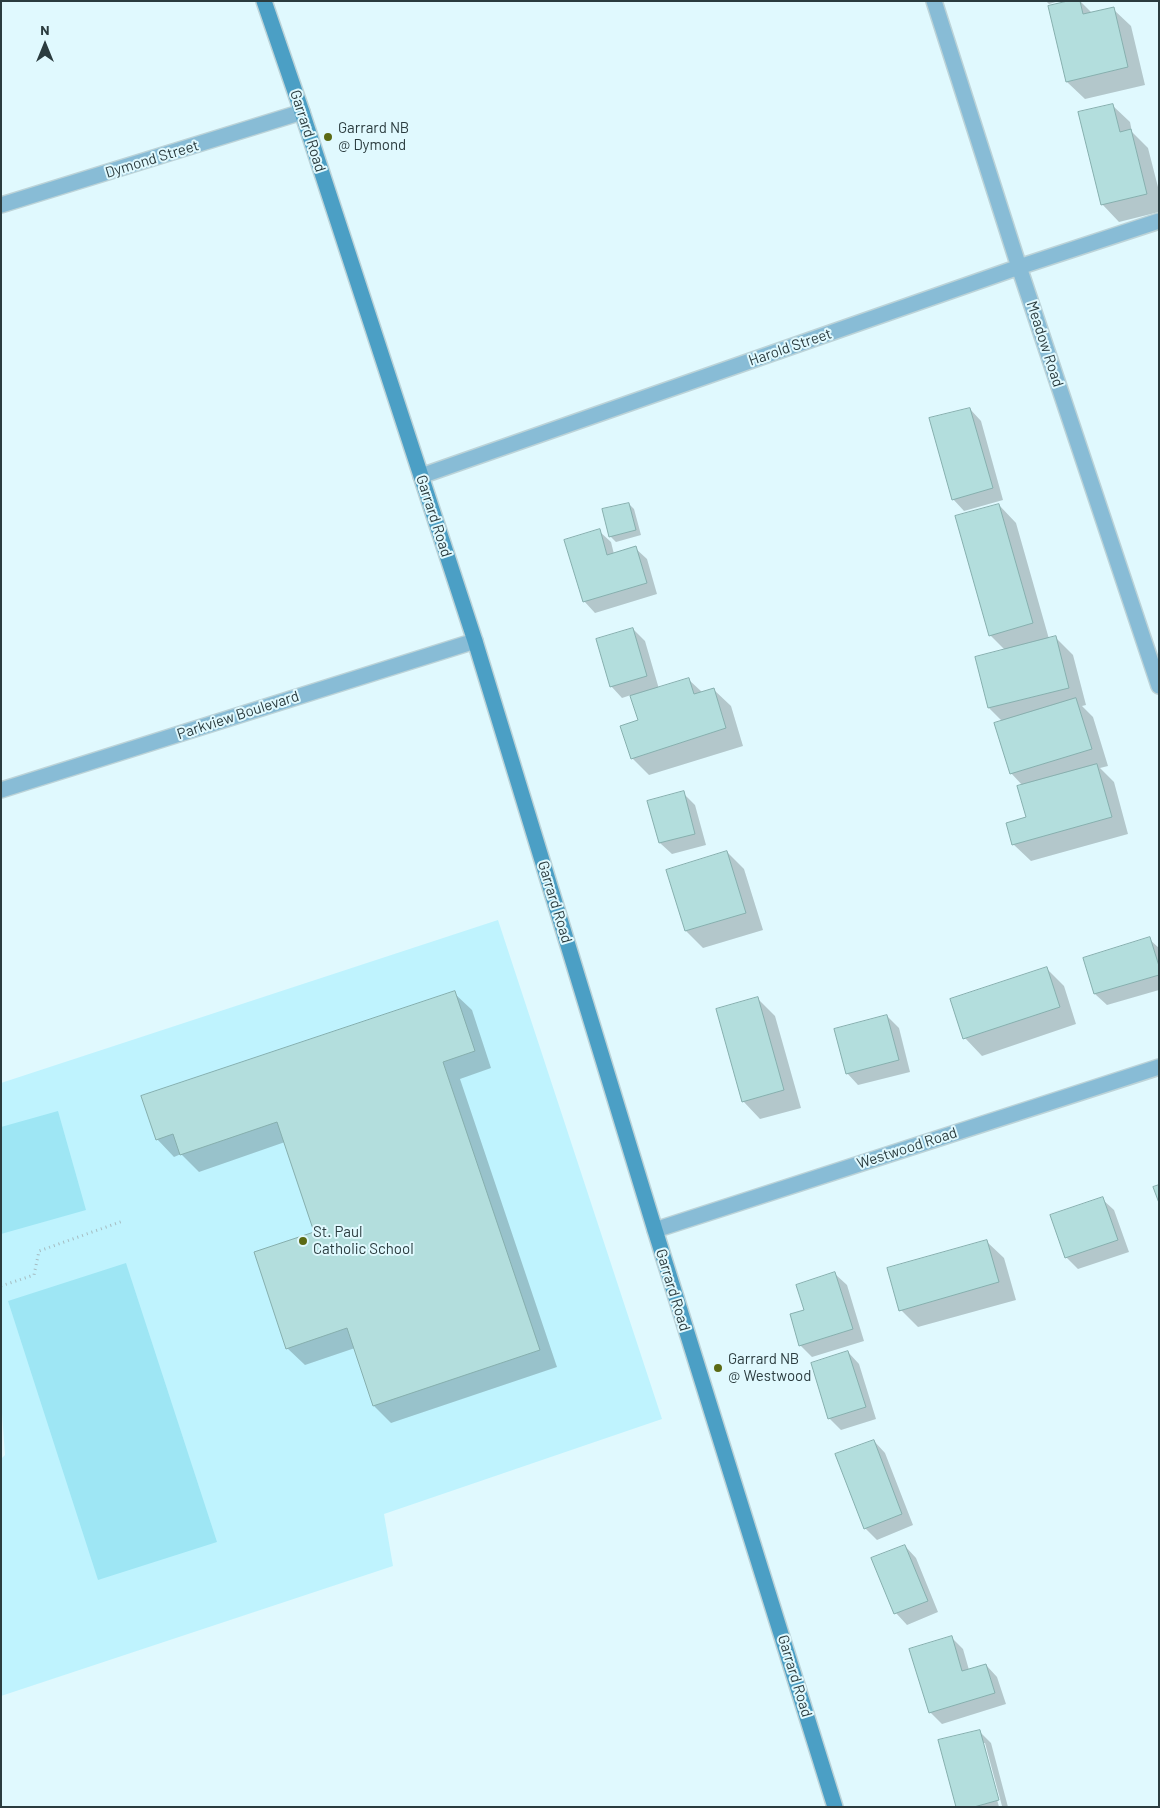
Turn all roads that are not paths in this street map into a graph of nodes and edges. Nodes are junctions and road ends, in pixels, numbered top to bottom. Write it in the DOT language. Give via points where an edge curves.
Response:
graph roads {
  1 [pos="264,1"];
  2 [pos="934,1"];
  3 [pos="302,112"];
  4 [pos="1,205"];
  5 [pos="1159,221"];
  6 [pos="1019,267"];
  7 [pos="421,476"];
  8 [pos="476,641"];
  9 [pos="1159,686"];
  10 [pos="1,790"];
  11 [pos="1159,1067"];
  12 [pos="655,1230"];
  13 [pos="836,1807"];
  1 -- 3 [label="street, Garrard Road"];
  2 -- 6 [label="street, Meadow Road"];
  3 -- 4 [label="street, Dymond Street"];
  3 -- 7 [label="street, Garrard Road"];
  5 -- 6 [label="street, Harold Street"];
  6 -- 7 [label="street, Harold Street"];
  6 -- 9 [label="street, Meadow Road"];
  7 -- 8 [label="street, Garrard Road"];
  8 -- 10 [label="street, Parkview Boulevard"];
  8 -- 12 [label="street, Garrard Road"];
  11 -- 12 [label="street, Westwood Road"];
  12 -- 13 [label="street, Garrard Road"];
}
